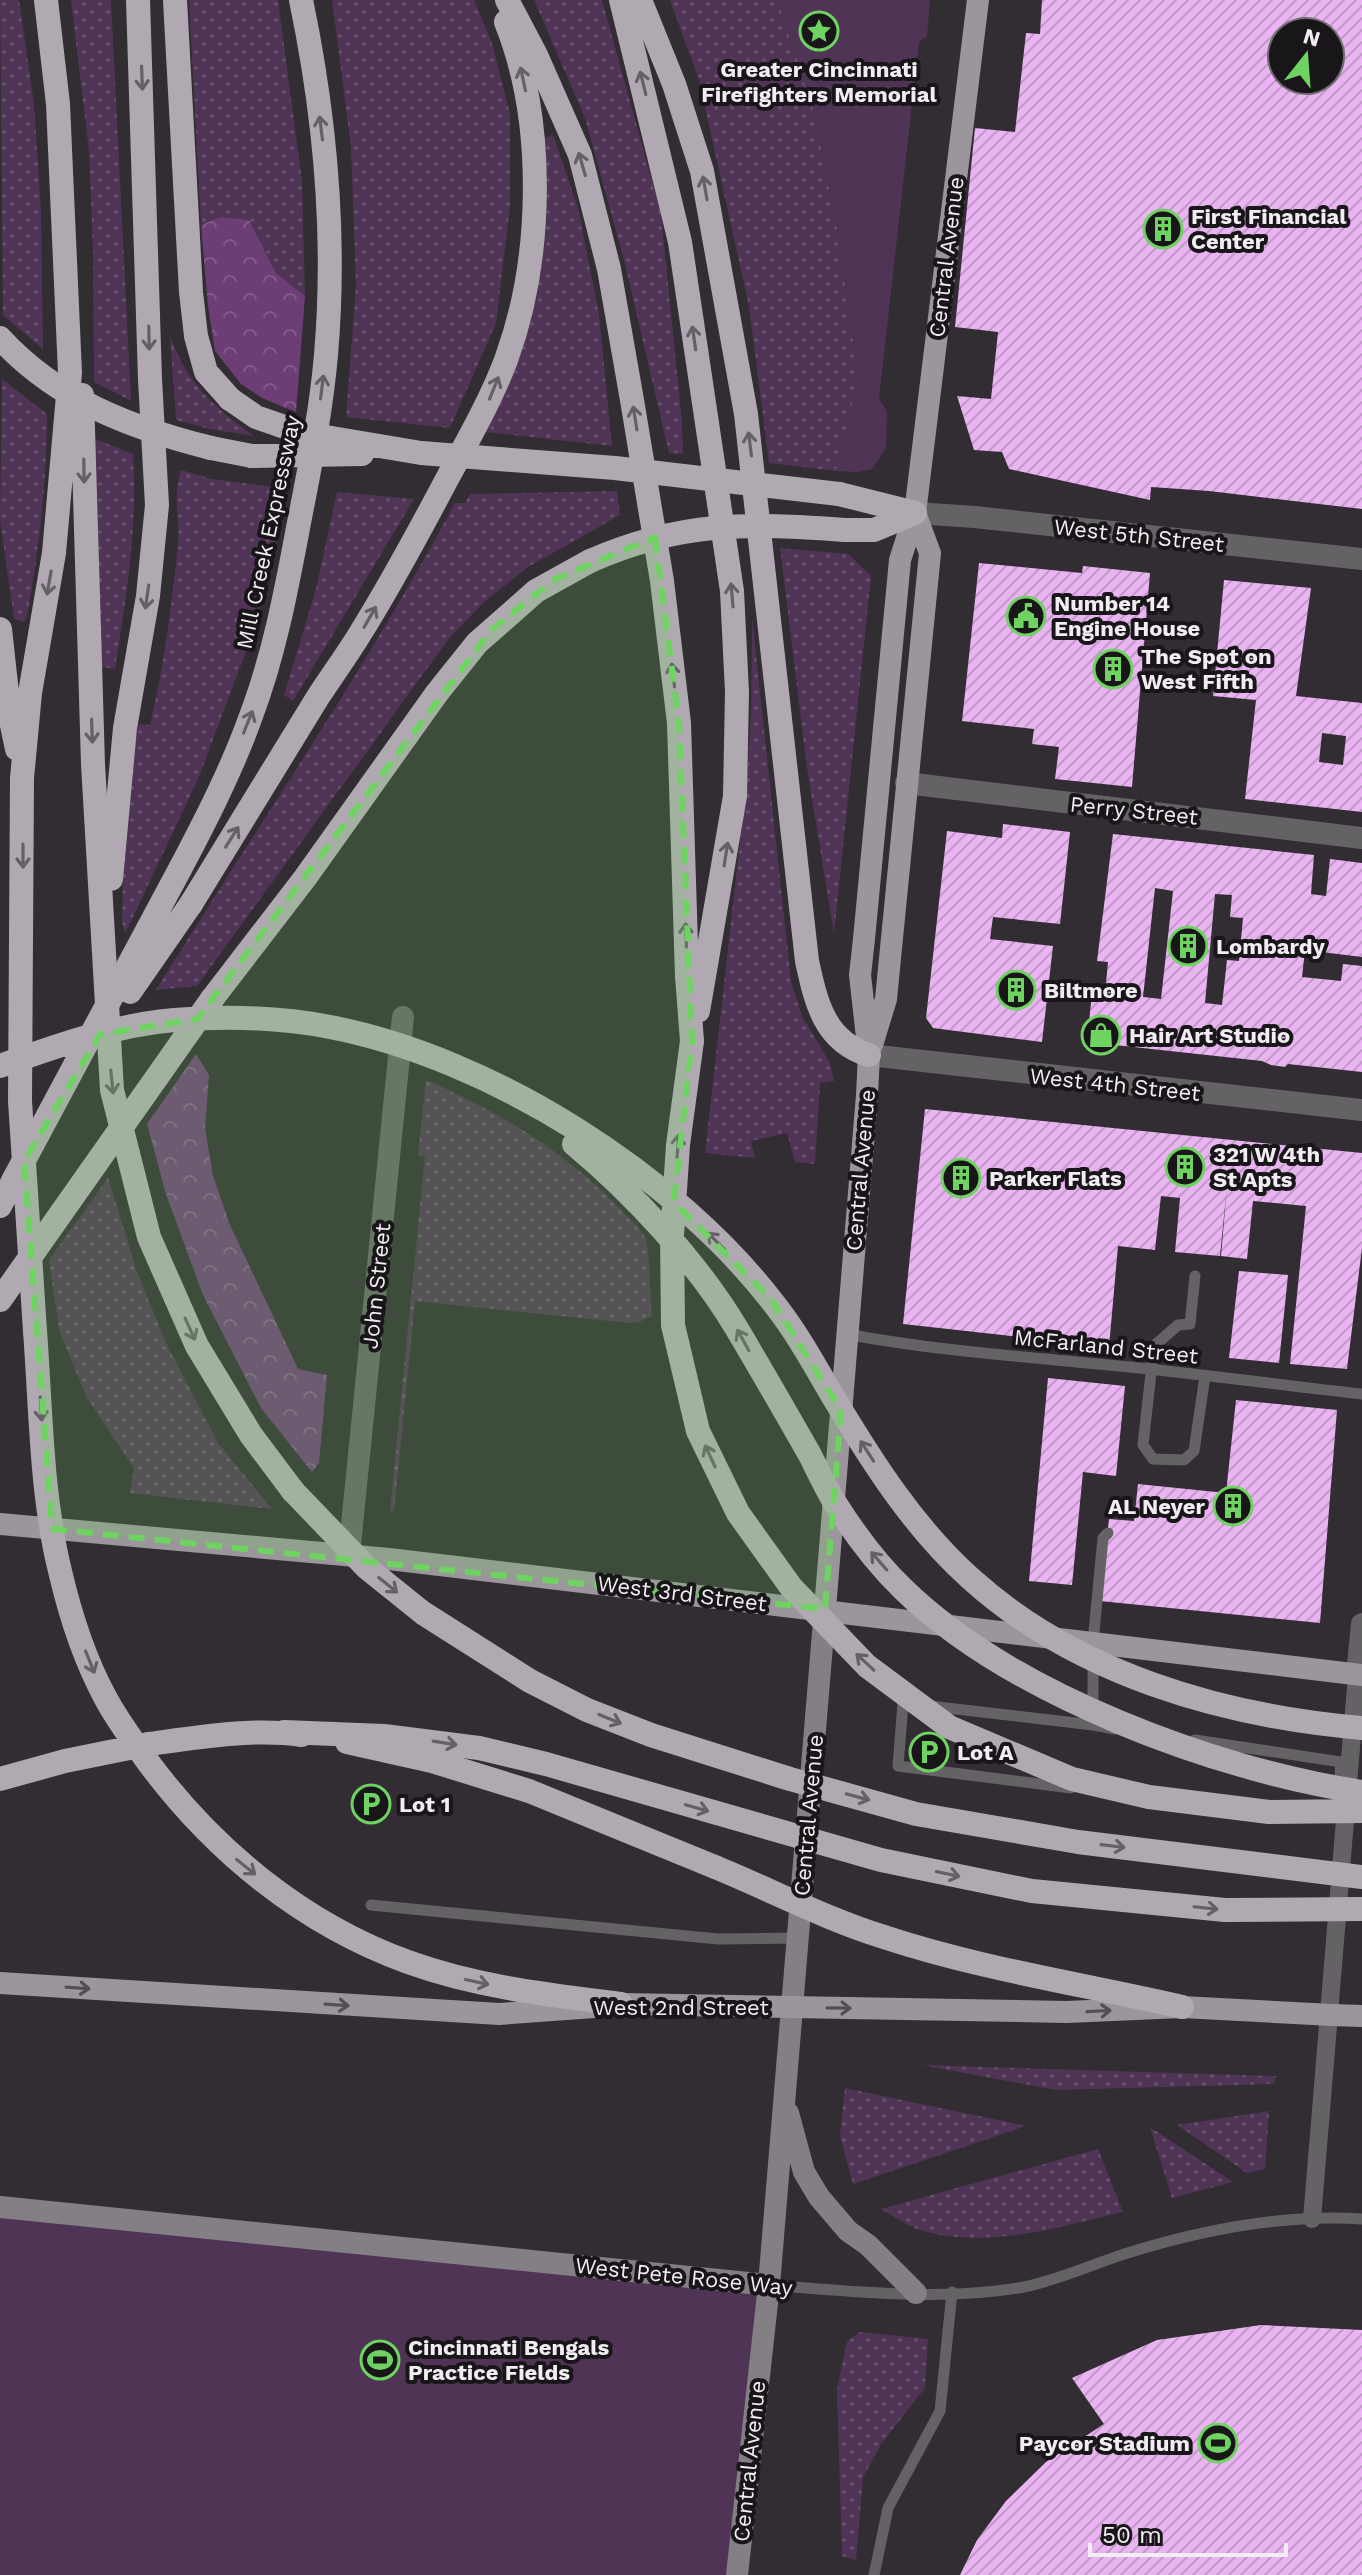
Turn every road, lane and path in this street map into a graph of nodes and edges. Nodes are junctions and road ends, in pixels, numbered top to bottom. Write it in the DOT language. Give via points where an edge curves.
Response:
graph roads {
  1 [pos="46,0"];
  2 [pos="138,0"];
  3 [pos="175,0"];
  4 [pos="301,0"];
  5 [pos="497,0"];
  6 [pos="507,0"];
  7 [pos="621,0"];
  8 [pos="640,0"];
  9 [pos="978,0"];
  10 [pos="63,226"];
  11 [pos="0,338"];
  12 [pos="421,453"];
  13 [pos="915,513"];
  14 [pos="1362,559"];
  15 [pos="0,629"];
  16 [pos="22,778"];
  17 [pos="906,783"];
  18 [pos="1362,838"];
  19 [pos="104,948"];
  20 [pos="403,1017"];
  21 [pos="692,1041"];
  22 [pos="869,1055"];
  23 [pos="0,1066"];
  24 [pos="477,1076"];
  25 [pos="66,1082"];
  26 [pos="1362,1110"];
  27 [pos="0,1206"];
  28 [pos="1195,1276"];
  29 [pos="0,1300"];
  30 [pos="846,1334"];
  31 [pos="1152,1370"];
  32 [pos="1205,1376"];
  33 [pos="1362,1394"];
  34 [pos="0,1524"];
  35 [pos="1108,1533"];
  36 [pos="349,1555"];
  37 [pos="825,1609"];
  38 [pos="1362,1624"];
  39 [pos="1093,1642"];
  40 [pos="1360,1675"];
  41 [pos="1093,1725"];
  42 [pos="1362,1728"];
  43 [pos="284,1732"];
  44 [pos="0,1779"];
  45 [pos="1362,1792"];
  46 [pos="1362,1811"];
  47 [pos="1362,1877"];
  48 [pos="371,1905"];
  49 [pos="1362,1909"];
  50 [pos="798,1938"];
  51 [pos="0,1983"];
  52 [pos="621,2004"];
  53 [pos="1182,2007"];
  54 [pos="1362,2016"];
  55 [pos="784,2091"];
  56 [pos="0,2207"];
  57 [pos="1312,2219"];
  58 [pos="1362,2219"];
  59 [pos="769,2285"];
  60 [pos="952,2292"];
  61 [pos="916,2293"];
  62 [pos="737,2575"];
  63 [pos="874,2575"];
  1 -- 10 [label="highway" via="58,104"];
  2 -- 19 [label="highway, one-way" via="157,505 148,596 125,728"];
  3 -- 12 [label="highway, bridge" via="191,292 206,372 230,399 256,417 302,433"];
  25 -- 4 [label="highway, Mill Creek Expressway, one-way, bridge" via="209,814 251,716 281,617 318,426 330,292 325,168"];
  25 -- 5 [label="highway, one-way, bridge" via="191,904 358,637 461,455 507,357 533,236 535,171 523,74"];
  21 -- 6 [label="highway, one-way" via="679,723 662,581 609,269 580,155"];
  21 -- 7 [label="highway, one-way" via="735,796 732,591 680,242"];
  22 -- 8 [label="highway, one-way" via="848,1046 828,1025 807,961 746,414 702,171"];
  9 -- 13 [label="main road, Central Avenue"];
  10 -- 16 [label="highway, one-way" via="70,373 63,477"];
  10 -- 19 [label="highway, one-way" via="82,374"];
  11 -- 12 [label="highway, bridge" via="60,390 144,430 252,456"];
  12 -- 13 [label="highway, bridge" via="615,468 839,494"];
  13 -- 14 [label="street, West 5th Street"];
  13 -- 17 [label="main road, Central Avenue" via="930,553"];
  13 -- 22 [label="main road, Central Avenue" via="900,560 861,963"];
  13 -- 29 [label="highway, bridge" via="874,530 707,527 642,540 536,591 477,643 437,693"];
  15 -- 16 [label="highway"];
  16 -- 52 [label="highway, one-way, bridge" via="20,1101 51,1524 73,1619 104,1696 184,1807 220,1845 317,1918 407,1962 460,1978"];
  17 -- 18 [label="street, Perry Street"];
  17 -- 22 [label="main road, Central Avenue" via="886,999"];
  19 -- 47 [label="highway, one-way, bridge" via="112,1090 149,1237 197,1346 251,1435 293,1491 367,1568 423,1613 530,1681 587,1710 790,1779 916,1814 1078,1842"];
  20 -- 36 [label="street, John Street"];
  46 -- 21 [label="highway, one-way, bridge" via="1269,1812 1149,1797 1035,1765 949,1727 867,1666 791,1587 738,1513 698,1431 673,1325 678,1145"];
  22 -- 26 [label="street, West 4th Street"];
  22 -- 30 [label="main road, Central Avenue"];
  23 -- 24 [label="highway, bridge" via="113,1031 171,1020 223,1018 331,1027 395,1044"];
  42 -- 24 [label="highway, one-way, bridge" via="1299,1723 1144,1681 1099,1663 1013,1613 968,1577 914,1518 864,1448 796,1333 708,1233 614,1155"];
  45 -- 24 [label="highway, one-way, bridge" via="1315,1785 1152,1735 1076,1702 957,1633 903,1589 866,1546 835,1502 736,1327 690,1264 591,1158"];
  25 -- 27 [label="highway, Mill Creek Expressway, bridge"];
  28 -- 31 [label="lane" via="1190,1324 1178,1325 1154,1346"];
  30 -- 31 [label="lane, McFarland Street"];
  30 -- 37 [label="main road, Central Avenue"];
  31 -- 32 [label="lane, McFarland Street"];
  31 -- 32 [label="lane" via="1143,1445 1153,1459 1184,1460 1194,1451"];
  32 -- 33 [label="lane, McFarland Street"];
  34 -- 36 [label="main road, West 3rd Street"];
  35 -- 39 [label="lane" via="1103,1538"];
  36 -- 37 [label="main road, West 3rd Street"];
  37 -- 39 [label="main road, West 3rd Street"];
  37 -- 50 [label="main road, Central Avenue"];
  38 -- 40 [label="street"];
  39 -- 40 [label="main road, West 3rd Street"];
  39 -- 41 [label="lane"];
  40 -- 57 [label="street"];
  41 -- 41 [label="lane" via="903,1703 898,1766 1336,1822 1341,1762"];
  43 -- 44 [label="highway, bridge" via="149,1744"];
  43 -- 49 [label="highway, one-way, bridge" via="384,1736 479,1748 881,1860 1032,1891 1225,1910"];
  43 -- 53 [label="highway, bridge" via="386,1750 529,1791 881,1937 1000,1969"];
  48 -- 50 [label="lane" via="718,1939"];
  50 -- 55 [label="main road, Central Avenue"];
  51 -- 52 [label="main road, West 2nd Street, one-way, bridge" via="499,2014"];
  52 -- 53 [label="main road, West 2nd Street, one-way, bridge" via="1067,2012"];
  53 -- 54 [label="main road, West 2nd Street, bridge"];
  55 -- 59 [label="main road, Central Avenue"];
  55 -- 61 [label="main road" via="804,2172 819,2197"];
  56 -- 59 [label="main road, West Pete Rose Way"];
  57 -- 58 [label="lane, West Pete Rose Way"];
  57 -- 60 [label="lane, West Pete Rose Way" via="1275,2220 1202,2234 1022,2287"];
  59 -- 61 [label="lane, West Pete Rose Way"];
  59 -- 62 [label="main road, Central Avenue"];
  60 -- 61 [label="lane, West Pete Rose Way"];
  60 -- 63 [label="lane" via="940,2411 888,2508"];
}
